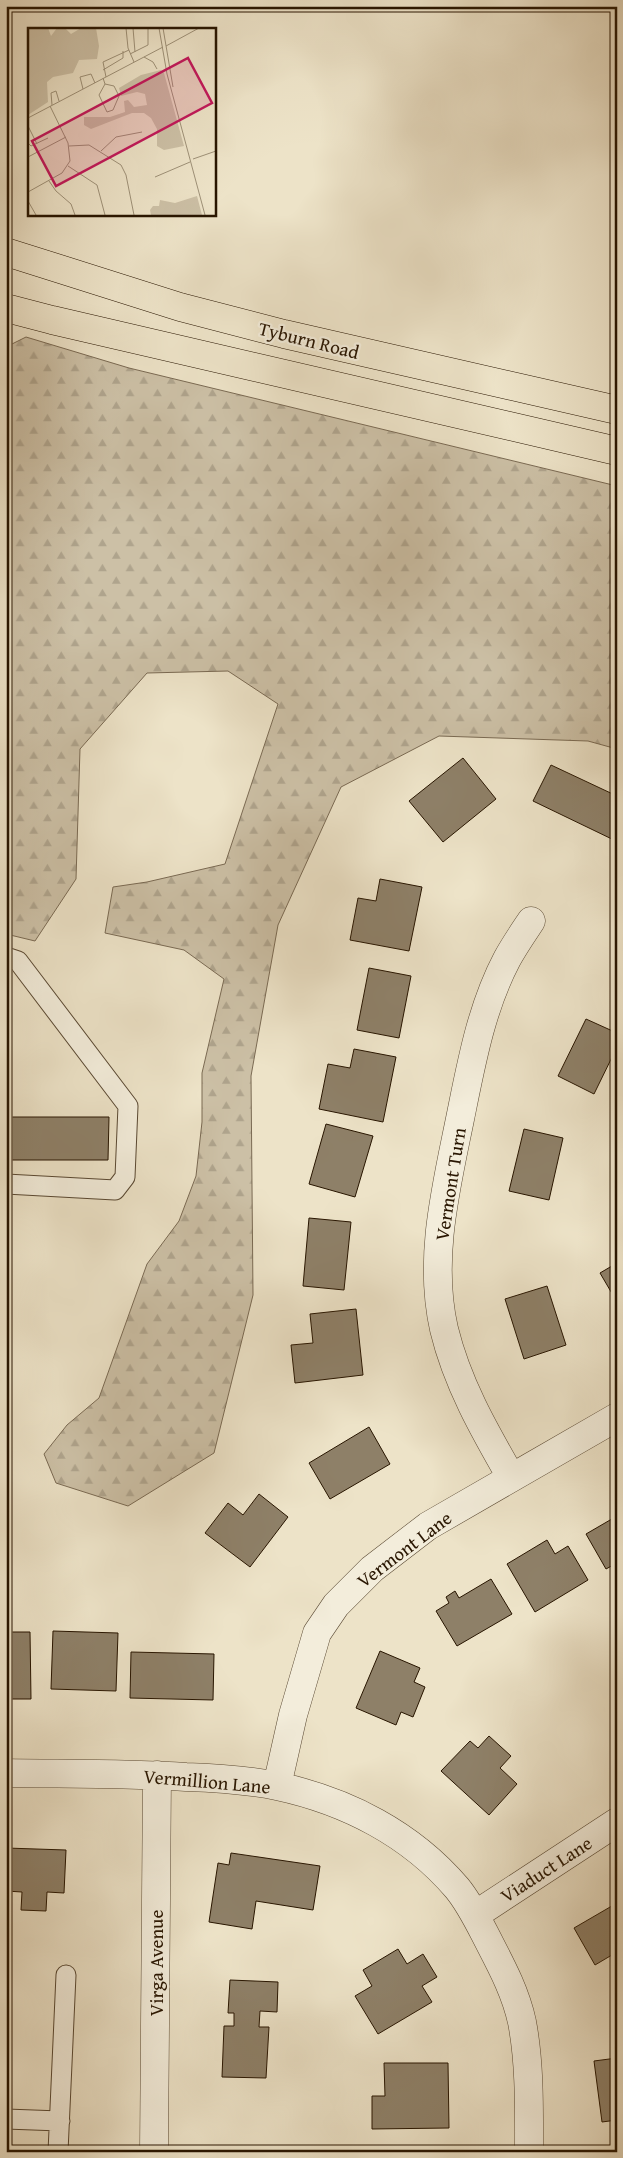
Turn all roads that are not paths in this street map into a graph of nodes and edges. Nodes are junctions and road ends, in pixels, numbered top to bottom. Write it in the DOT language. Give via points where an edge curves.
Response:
graph roads {
  1 [pos="6,252"];
  2 [pos="6,308"];
  3 [pos="617,410"];
  4 [pos="617,451"];
  5 [pos="531,921"];
  6 [pos="6,957"];
  7 [pos="6,1184"];
  8 [pos="617,1417"];
  9 [pos="511,1477"];
  10 [pos="6,1773"];
  11 [pos="157,1775"];
  12 [pos="277,1786"];
  13 [pos="617,1822"];
  14 [pos="475,1915"];
  15 [pos="66,1975"];
  16 [pos="6,2120"];
  17 [pos="60,2121"];
  18 [pos="58,2152"];
  19 [pos="154,2152"];
  20 [pos="529,2152"];
  1 -- 3 [label="main road, Tyburn Road" via="180,307 265,329"];
  2 -- 4 [label="main road, Tyburn Road"];
  5 -- 9 [label="street, Vermont Turn" via="507,959 490,1000 472,1062 439,1232 439,1283 444,1328 455,1367 475,1413"];
  6 -- 7 [label="lane" via="18,961 128,1106 125,1177 115,1190"];
  8 -- 9 [label="street, Vermont Lane"];
  9 -- 12 [label="street, Vermont Lane" via="428,1526 372,1569 336,1605 317,1632"];
  10 -- 11 [label="street, Vermillion Lane"];
  11 -- 12 [label="street, Vermillion Lane" via="229,1779"];
  11 -- 19 [label="street, Virga Avenue"];
  12 -- 14 [label="street, Vermillion Lane" via="331,1800 402,1838 458,1889"];
  13 -- 14 [label="street, Viaduct Lane"];
  14 -- 20 [label="street, Vermillion Lane" via="508,1978 522,2022 529,2089"];
  15 -- 17 [label="lane"];
  16 -- 17 [label="lane"];
  17 -- 18 [label="lane"];
}
